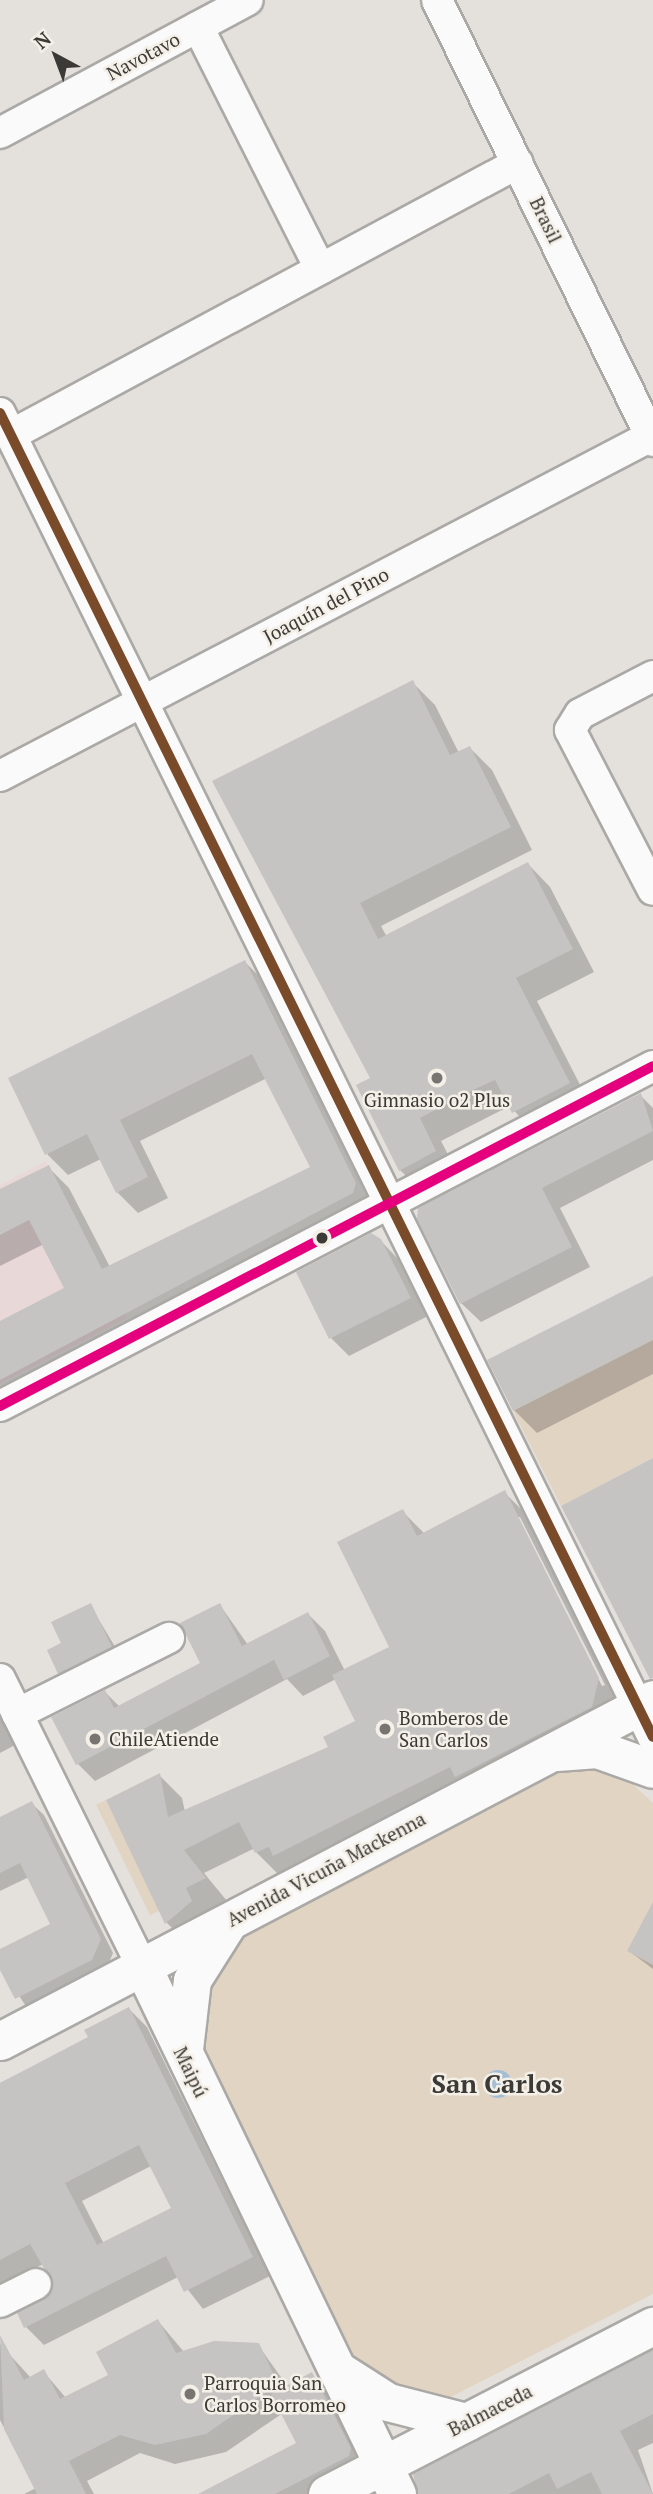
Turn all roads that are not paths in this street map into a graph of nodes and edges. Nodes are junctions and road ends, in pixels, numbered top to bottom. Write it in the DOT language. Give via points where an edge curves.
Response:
graph roads {
  1 [pos="248,0"];
  2 [pos="438,0"];
  3 [pos="198,27"];
  4 [pos="0,133"];
  5 [pos="518,163"];
  6 [pos="320,269"];
  7 [pos="6,424"];
  8 [pos="652,437"];
  9 [pos="653,676"];
  10 [pos="142,702"];
  11 [pos="0,776"];
  12 [pos="653,890"];
  13 [pos="653,1066"];
  14 [pos="387,1203"];
  15 [pos="0,1406"];
  16 [pos="169,1638"];
  17 [pos="0,1679"];
  18 [pos="17,1714"];
  19 [pos="648,1714"];
  20 [pos="534,1760"];
  21 [pos="653,1769"];
  22 [pos="236,1915"];
  23 [pos="143,1968"];
  24 [pos="0,2041"];
  25 [pos="185,2059"];
  26 [pos="36,2284"];
  27 [pos="0,2302"];
  28 [pos="653,2326"];
  29 [pos="337,2370"];
  30 [pos="466,2422"];
  31 [pos="390,2479"];
  32 [pos="327,2494"];
  1 -- 3 [label="street, Navotavo"];
  2 -- 5 [label="street, Brasil"];
  3 -- 4 [label="street, Navotavo"];
  3 -- 6 [label="street"];
  5 -- 6 [label="street"];
  5 -- 8 [label="street, Brasil"];
  6 -- 7 [label="street"];
  7 -- 10 [label="street"];
  8 -- 10 [label="street, Joaquín del Pino"];
  9 -- 12 [label="street" via="580,714 570,730"];
  10 -- 11 [label="street, Joaquín del Pino"];
  10 -- 14 [label="street"];
  13 -- 14 [label="street"];
  14 -- 15 [label="street"];
  14 -- 19 [label="street"];
  16 -- 18 [label="street"];
  17 -- 18 [label="street, Maipú"];
  18 -- 23 [label="street, Maipú"];
  19 -- 20 [label="main road, Avenida Vicuña Mackenna"];
  20 -- 21 [label="main road" via="597,1749"];
  20 -- 22 [label="main road, Avenida Vicuña Mackenna"];
  22 -- 23 [label="main road, Avenida Vicuña Mackenna"];
  22 -- 25 [label="main road" via="192,1980 183,2019"];
  23 -- 24 [label="main road, Avenida Vicuña Mackenna"];
  23 -- 25 [label="main road, Maipú"];
  25 -- 29 [label="main road, Maipú"];
  26 -- 27 [label="street"];
  28 -- 30 [label="main road, Balmaceda"];
  29 -- 30 [label="main road" via="388,2402"];
  29 -- 31 [label="main road, Maipú"];
  30 -- 31 [label="main road, Balmaceda"];
  31 -- 32 [label="main road, Balmaceda"];
}
